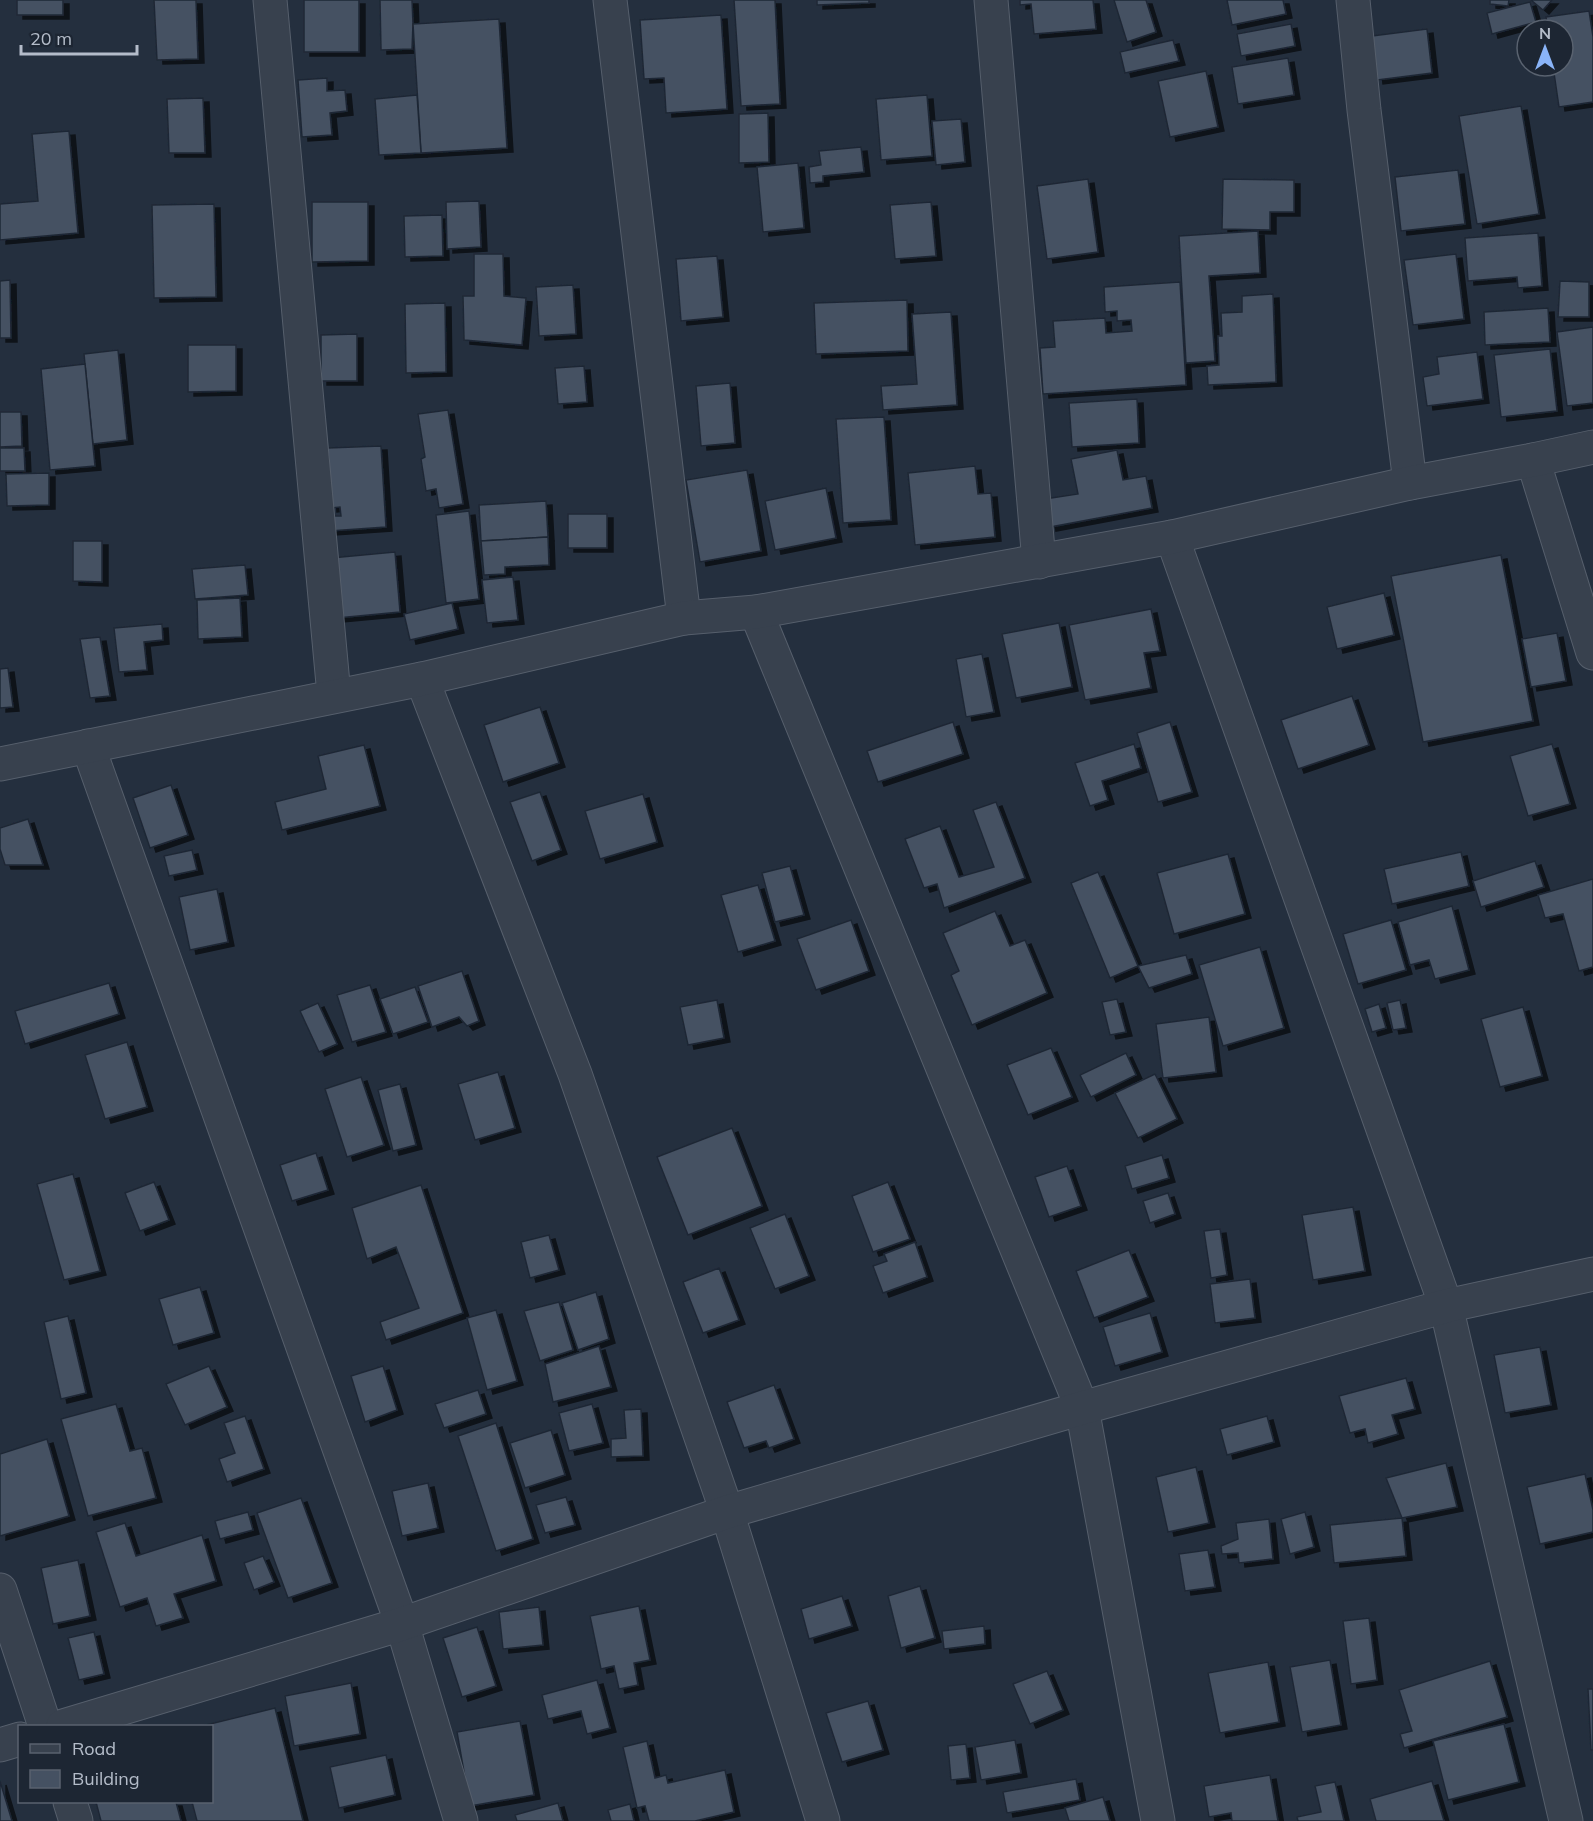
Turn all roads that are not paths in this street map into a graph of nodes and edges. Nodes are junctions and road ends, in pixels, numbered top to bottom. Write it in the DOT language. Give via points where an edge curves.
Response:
graph roads {
  1 [pos="270,0"];
  2 [pos="610,0"];
  3 [pos="991,0"];
  4 [pos="1353,0"];
  5 [pos="1593,447"];
  6 [pos="1533,460"];
  7 [pos="1410,483"];
  8 [pos="1172,537"];
  9 [pos="1039,562"];
  10 [pos="756,612"];
  11 [pos="684,618"];
  12 [pos="1593,652"];
  13 [pos="422,679"];
  14 [pos="334,695"];
  15 [pos="88,746"];
  16 [pos="0,764"];
  17 [pos="1593,1274"];
  18 [pos="1446,1306"];
  19 [pos="1082,1408"];
  20 [pos="727,1512"];
  21 [pos="0,1590"];
  22 [pos="402,1624"];
  23 [pos="45,1725"];
  24 [pos="66,1725"];
  25 [pos="18,1740"];
  26 [pos="0,1745"];
  27 [pos="70,1803"];
  28 [pos="76,1821"];
  29 [pos="460,1821"];
  30 [pos="823,1821"];
  31 [pos="1158,1821"];
  32 [pos="1566,1821"];
  1 -- 14 [label="street"];
  2 -- 11 [label="street"];
  3 -- 9 [label="street"];
  4 -- 7 [label="street"];
  5 -- 6 [label="street"];
  6 -- 7 [label="street"];
  6 -- 12 [label="street"];
  7 -- 8 [label="street"];
  8 -- 9 [label="street"];
  8 -- 18 [label="street"];
  9 -- 10 [label="street"];
  10 -- 11 [label="street"];
  10 -- 19 [label="street"];
  11 -- 13 [label="street"];
  13 -- 14 [label="street"];
  13 -- 20 [label="street" via="575,1074"];
  14 -- 15 [label="street"];
  15 -- 16 [label="street"];
  15 -- 22 [label="street"];
  17 -- 18 [label="street"];
  18 -- 19 [label="street"];
  18 -- 32 [label="street"];
  19 -- 20 [label="street"];
  19 -- 31 [label="street"];
  20 -- 22 [label="street"];
  20 -- 30 [label="street"];
  21 -- 23 [label="street"];
  22 -- 24 [label="street"];
  22 -- 29 [label="street"];
  25 -- 26 [label="street"];
  27 -- 28 [label="street"];
}
